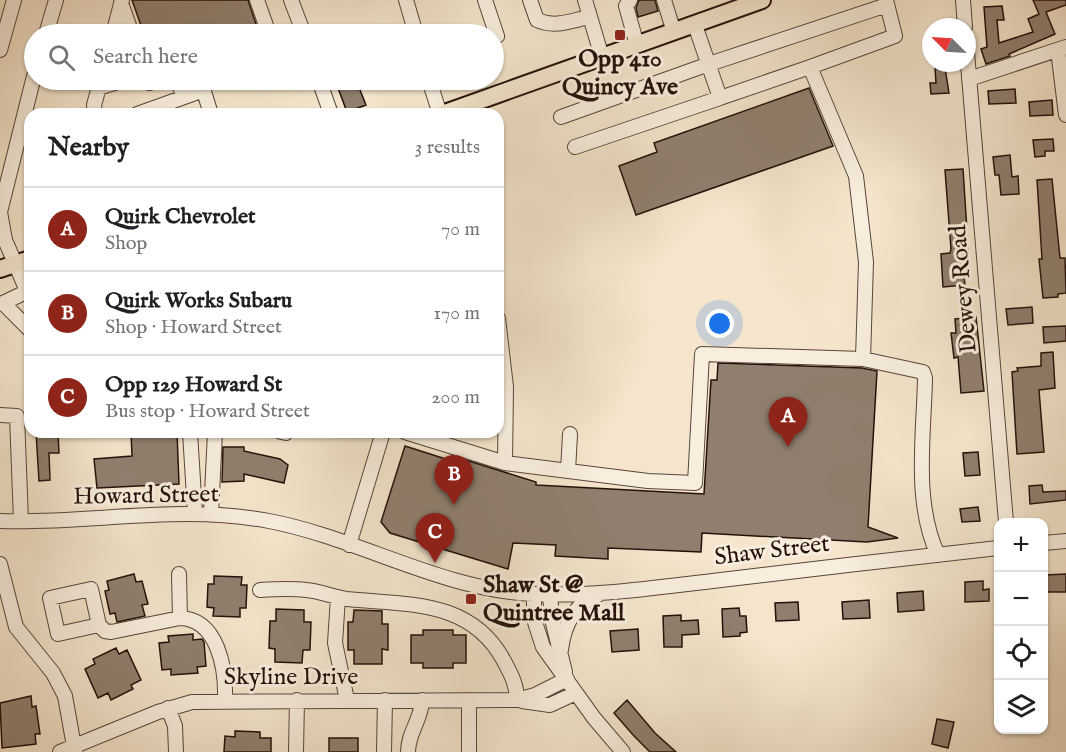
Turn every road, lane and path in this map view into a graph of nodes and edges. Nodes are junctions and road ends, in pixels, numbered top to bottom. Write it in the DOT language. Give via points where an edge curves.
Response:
graph roads {
  1 [pos="14,0"];
  2 [pos="56,0"];
  3 [pos="257,0"];
  4 [pos="291,0"];
  5 [pos="406,0"];
  6 [pos="485,0"];
  7 [pos="530,0"];
  8 [pos="585,0"];
  9 [pos="630,0"];
  10 [pos="664,0"];
  11 [pos="762,0"];
  12 [pos="963,0"];
  13 [pos="121,1"];
  14 [pos="887,2"];
  15 [pos="589,17"];
  16 [pos="964,18"];
  17 [pos="49,24"];
  18 [pos="115,24"];
  19 [pos="129,24"];
  20 [pos="265,24"];
  21 [pos="300,24"];
  22 [pos="413,24"];
  23 [pos="493,24"];
  24 [pos="695,25"];
  25 [pos="674,32"];
  26 [pos="637,45"];
  27 [pos="1062,48"];
  28 [pos="0,50"];
  29 [pos="602,57"];
  30 [pos="709,64"];
  31 [pos="810,67"];
  32 [pos="968,72"];
  33 [pos="969,79"];
  34 [pos="30,90"];
  35 [pos="98,90"];
  36 [pos="181,90"];
  37 [pos="198,90"];
  38 [pos="207,90"];
  39 [pos="323,90"];
  40 [pos="433,90"];
  41 [pos="184,98"];
  42 [pos="720,98"];
  43 [pos="26,108"];
  44 [pos="94,108"];
  45 [pos="155,108"];
  46 [pos="210,108"];
  47 [pos="330,108"];
  48 [pos="439,108"];
  49 [pos="458,108"];
  50 [pos="24,115"];
  51 [pos="1066,115"];
  52 [pos="561,117"];
  53 [pos="575,147"];
  54 [pos="24,261"];
  55 [pos="7,267"];
  56 [pos="24,286"];
  57 [pos="24,293"];
  58 [pos="24,320"];
  59 [pos="863,359"];
  60 [pos="0,415"];
  61 [pos="570,434"];
  62 [pos="190,438"];
  63 [pos="214,438"];
  64 [pos="381,438"];
  65 [pos="424,438"];
  66 [pos="504,438"];
  67 [pos="505,463"];
  68 [pos="568,471"];
  69 [pos="195,513"];
  70 [pos="211,514"];
  71 [pos="1006,518"];
  72 [pos="0,521"];
  73 [pos="21,521"];
  74 [pos="1066,541"];
  75 [pos="1048,543"];
  76 [pos="349,545"];
  77 [pos="994,549"];
  78 [pos="938,555"];
  79 [pos="0,564"];
  80 [pos="179,574"];
  81 [pos="260,590"];
  82 [pos="603,593"];
  83 [pos="534,594"];
  84 [pos="550,594"];
  85 [pos="338,597"];
  86 [pos="180,618"];
  87 [pos="99,625"];
  88 [pos="561,655"];
  89 [pos="567,679"];
  90 [pos="576,693"];
  91 [pos="225,699"];
  92 [pos="297,699"];
  93 [pos="346,700"];
  94 [pos="385,700"];
  95 [pos="422,700"];
  96 [pos="470,700"];
  97 [pos="517,700"];
  98 [pos="168,708"];
  99 [pos="74,749"];
  100 [pos="60,752"];
  101 [pos="176,752"];
  102 [pos="296,752"];
  103 [pos="384,752"];
  104 [pos="408,752"];
  105 [pos="469,752"];
  106 [pos="623,752"];
  1 -- 28 [label="street"];
  2 -- 17 [label="street"];
  3 -- 20 [label="street"];
  4 -- 21 [label="street"];
  5 -- 22 [label="street"];
  6 -- 23 [label="street"];
  7 -- 15 [label="street" via="537,20 546,24"];
  8 -- 15 [label="street"];
  9 -- 26 [label="street" via="626,6"];
  10 -- 25 [label="street"];
  11 -- 24 [label="main road"];
  12 -- 16 [label="street"];
  13 -- 18 [label="street"];
  13 -- 19 [label="street"];
  14 -- 30 [label="street"];
  14 -- 31 [label="street" via="895,36"];
  15 -- 29 [label="street"];
  24 -- 25 [label="main road"];
  24 -- 30 [label="street"];
  25 -- 26 [label="main road"];
  26 -- 29 [label="main road"];
  27 -- 33 [label="street"];
  27 -- 51 [label="street"];
  29 -- 49 [label="main road"];
  30 -- 42 [label="street"];
  30 -- 52 [label="street"];
  31 -- 42 [label="street"];
  31 -- 59 [label="street" via="856,176 866,262"];
  32 -- 33 [label="street, Dewey Road"];
  33 -- 71 [label="street, Dewey Road"];
  34 -- 43 [label="street"];
  35 -- 44 [label="street"];
  36 -- 41 [label="street"];
  37 -- 41 [label="street"];
  38 -- 46 [label="street"];
  39 -- 47 [label="street"];
  40 -- 48 [label="street"];
  41 -- 45 [label="street"];
  42 -- 53 [label="street"];
  50 -- 55 [label="street" via="1,205"];
  54 -- 55 [label="main road"];
  55 -- 56 [label="street"];
  57 -- 58 [label="street" via="3,303"];
  59 -- 68 [label="street" via="702,354 695,483"];
  59 -- 78 [label="street" via="923,372 923,499"];
  60 -- 73 [label="street" via="17,416"];
  61 -- 68 [label="street"];
  62 -- 69 [label="street"];
  63 -- 70 [label="street"];
  64 -- 76 [label="street"];
  65 -- 67 [label="street"];
  66 -- 67 [label="street"];
  67 -- 68 [label="street"];
  69 -- 70 [label="street, Howard Street"];
  69 -- 73 [label="street, Howard Street"];
  70 -- 76 [label="street, Howard Street" via="268,521"];
  72 -- 73 [label="street, Howard Street"];
  74 -- 75 [label="street"];
  76 -- 83 [label="street, Howard Street" via="466,582"];
  77 -- 78 [label="street, Shaw Street"];
  78 -- 82 [label="street, Shaw Street"];
  79 -- 99 [label="street" via="16,627 53,673 65,696"];
  80 -- 86 [label="street"];
  81 -- 85 [label="street" via="305,590"];
  82 -- 84 [label="street, Shaw Street"];
  82 -- 88 [label="street" via="587,599 574,612 563,636"];
  83 -- 84 [label="street, Howard Street"];
  83 -- 89 [label="street" via="538,634"];
  84 -- 88 [label="street"];
  85 -- 93 [label="street" via="335,643"];
  85 -- 97 [label="street" via="406,602 471,623 495,644 514,679"];
  86 -- 87 [label="street" via="111,632 105,632"];
  86 -- 91 [label="street" via="195,621 212,635"];
  88 -- 89 [label="street"];
  89 -- 90 [label="street"];
  89 -- 97 [label="street, Skyline Drive"];
  90 -- 97 [label="street, Skyline Drive" via="550,705"];
  90 -- 106 [label="street"];
  91 -- 92 [label="street, Skyline Drive"];
  91 -- 98 [label="street, Skyline Drive"];
  92 -- 93 [label="street, Skyline Drive"];
  92 -- 102 [label="street"];
  93 -- 94 [label="street, Skyline Drive"];
  94 -- 95 [label="street, Skyline Drive"];
  94 -- 103 [label="street"];
  95 -- 96 [label="street, Skyline Drive"];
  95 -- 104 [label="street" via="420,716 409,735"];
  96 -- 97 [label="street, Skyline Drive"];
  96 -- 105 [label="street"];
  98 -- 99 [label="street, Skyline Drive"];
  98 -- 101 [label="street" via="175,726"];
  99 -- 100 [label="street, Skyline Drive"];
}
